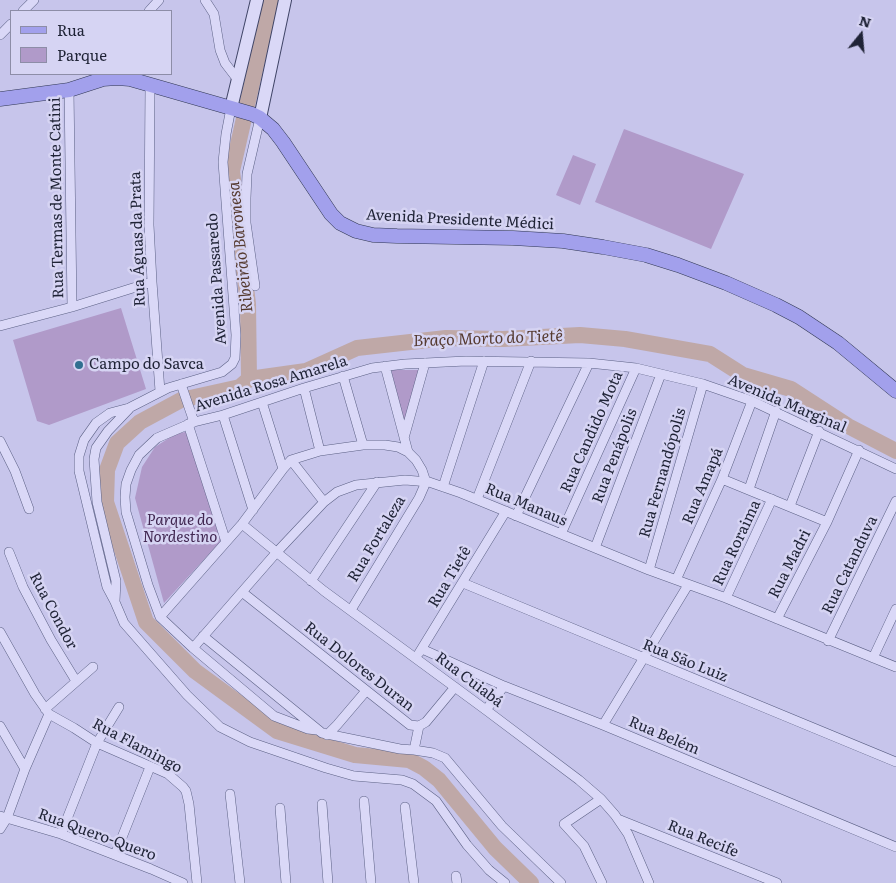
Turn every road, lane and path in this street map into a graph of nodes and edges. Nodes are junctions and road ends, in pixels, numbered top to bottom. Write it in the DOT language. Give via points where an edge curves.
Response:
graph roads {
  1 [pos="34,0"];
  2 [pos="205,0"];
  3 [pos="257,0"];
  4 [pos="285,0"];
  5 [pos="24,10"];
  6 [pos="10,25"];
  7 [pos="0,35"];
  8 [pos="105,77"];
  9 [pos="238,80"];
  10 [pos="150,86"];
  11 [pos="70,90"];
  12 [pos="0,99"];
  13 [pos="245,113"];
  14 [pos="152,282"];
  15 [pos="256,286"];
  16 [pos="72,307"];
  17 [pos="0,326"];
  18 [pos="484,360"];
  19 [pos="531,361"];
  20 [pos="425,363"];
  21 [pos="589,363"];
  22 [pos="385,366"];
  23 [pos="636,368"];
  24 [pos="661,374"];
  25 [pos="343,376"];
  26 [pos="182,384"];
  27 [pos="703,384"];
  28 [pos="893,387"];
  29 [pos="304,388"];
  30 [pos="160,391"];
  31 [pos="752,401"];
  32 [pos="262,402"];
  33 [pos="129,408"];
  34 [pos="776,412"];
  35 [pos="223,415"];
  36 [pos="191,423"];
  37 [pos="819,431"];
  38 [pos="404,438"];
  39 [pos="0,441"];
  40 [pos="363,445"];
  41 [pos="859,450"];
  42 [pos="320,451"];
  43 [pos="408,452"];
  44 [pos="291,460"];
  45 [pos="283,469"];
  46 [pos="896,469"];
  47 [pos="722,479"];
  48 [pos="377,482"];
  49 [pos="426,482"];
  50 [pos="443,487"];
  51 [pos="749,489"];
  52 [pos="477,499"];
  53 [pos="772,499"];
  54 [pos="896,501"];
  55 [pos="324,502"];
  56 [pos="790,506"];
  57 [pos="29,509"];
  58 [pos="253,510"];
  59 [pos="506,511"];
  60 [pos="516,516"];
  61 [pos="826,522"];
  62 [pos="242,524"];
  63 [pos="561,534"];
  64 [pos="226,542"];
  65 [pos="595,548"];
  66 [pos="9,552"];
  67 [pos="276,553"];
  68 [pos="649,570"];
  69 [pos="676,580"];
  70 [pos="311,581"];
  71 [pos="463,583"];
  72 [pos="688,585"];
  73 [pos="242,592"];
  74 [pos="726,598"];
  75 [pos="115,602"];
  76 [pos="896,609"];
  77 [pos="351,610"];
  78 [pos="160,617"];
  79 [pos="777,619"];
  80 [pos="0,632"];
  81 [pos="203,636"];
  82 [pos="828,640"];
  83 [pos="193,648"];
  84 [pos="422,649"];
  85 [pos="416,657"];
  86 [pos="642,658"];
  87 [pos="873,658"];
  88 [pos="93,667"];
  89 [pos="896,667"];
  90 [pos="76,681"];
  91 [pos="504,686"];
  92 [pos="455,687"];
  93 [pos="366,691"];
  94 [pos="119,707"];
  95 [pos="486,710"];
  96 [pos="47,711"];
  97 [pos="603,725"];
  98 [pos="0,726"];
  99 [pos="419,726"];
  100 [pos="317,730"];
  101 [pos="327,735"];
  102 [pos="97,744"];
  103 [pos="414,750"];
  104 [pos="896,762"];
  105 [pos="150,767"];
  106 [pos="25,769"];
  107 [pos="230,794"];
  108 [pos="601,799"];
  109 [pos="364,801"];
  110 [pos="322,804"];
  111 [pos="405,806"];
  112 [pos="280,808"];
  113 [pos="3,817"];
  114 [pos="620,820"];
  115 [pos="0,829"];
  116 [pos="61,834"];
  117 [pos="896,847"];
  118 [pos="115,855"];
  119 [pos="183,883"];
  120 [pos="197,883"];
  121 [pos="240,883"];
  122 [pos="286,883"];
  123 [pos="328,883"];
  124 [pos="371,883"];
  125 [pos="414,883"];
  126 [pos="505,883"];
  127 [pos="560,883"];
  128 [pos="602,883"];
  129 [pos="649,883"];
  130 [pos="777,883"];
  1 -- 5 [label="street"];
  2 -- 9 [label="street" via="214,14 225,63"];
  3 -- 9 [label="street"];
  4 -- 13 [label="street"];
  6 -- 7 [label="street"];
  8 -- 10 [label="main road, Avenida Presidente Médici"];
  8 -- 11 [label="main road, Avenida Presidente Médici"];
  9 -- 13 [label="street"];
  10 -- 13 [label="main road, Avenida Presidente Médici"];
  10 -- 14 [label="street, Rua Águas da Prata"];
  11 -- 12 [label="main road, Avenida Presidente Médici"];
  11 -- 16 [label="street, Rua Termas de Monte Catini"];
  13 -- 15 [label="street" via="246,223"];
  13 -- 26 [label="street, Avenida Passaredo" via="224,146 223,162 235,358 222,372"];
  13 -- 28 [label="main road, Avenida Presidente Médici" via="273,129 330,214 356,231 373,235 563,241 646,255 718,280 783,308 838,343"];
  14 -- 16 [label="street"];
  14 -- 30 [label="street, Rua Águas da Prata"];
  16 -- 17 [label="street"];
  18 -- 19 [label="street, Avenida Marginal"];
  18 -- 20 [label="street, Avenida Rosa Amarela"];
  18 -- 50 [label="street"];
  19 -- 21 [label="street, Avenida Marginal"];
  19 -- 52 [label="street"];
  20 -- 22 [label="street, Avenida Rosa Amarela"];
  20 -- 38 [label="street"];
  21 -- 23 [label="street, Avenida Marginal"];
  21 -- 60 [label="street"];
  22 -- 25 [label="street, Avenida Rosa Amarela"];
  22 -- 38 [label="street"];
  23 -- 24 [label="street, Avenida Marginal"];
  23 -- 63 [label="street, Rua Candido Mota"];
  24 -- 27 [label="street, Avenida Marginal"];
  24 -- 65 [label="street, Rua Penápolis"];
  25 -- 29 [label="street, Avenida Rosa Amarela"];
  25 -- 40 [label="street"];
  26 -- 30 [label="street, Avenida Passaredo"];
  26 -- 36 [label="street"];
  27 -- 31 [label="street, Avenida Marginal"];
  27 -- 68 [label="street, Rua Fernandópolis"];
  29 -- 32 [label="street, Avenida Rosa Amarela"];
  29 -- 42 [label="street"];
  30 -- 33 [label="street, Avenida Passaredo"];
  31 -- 34 [label="street, Avenida Marginal"];
  31 -- 47 [label="street, Rua Amapá"];
  32 -- 35 [label="street, Avenida Rosa Amarela"];
  32 -- 45 [label="street"];
  33 -- 75 [label="street, Avenida Passaredo" via="96,448 94,459 97,502 116,581"];
  33 -- 75 [label="street, Avenida Passaredo" via="110,413 96,423 84,440 79,456 78,471 86,506 105,582"];
  34 -- 37 [label="street, Avenida Marginal"];
  34 -- 51 [label="street"];
  35 -- 36 [label="street, Avenida Rosa Amarela"];
  35 -- 58 [label="street"];
  36 -- 64 [label="street, Avenida Rosa Amarela"];
  36 -- 78 [label="street" via="157,438 139,455 126,484 126,512"];
  37 -- 41 [label="street, Avenida Marginal"];
  37 -- 56 [label="street"];
  38 -- 43 [label="street"];
  39 -- 57 [label="street"];
  40 -- 42 [label="street"];
  40 -- 43 [label="street" via="385,445"];
  41 -- 46 [label="street, Avenida Marginal"];
  41 -- 61 [label="street, Rua Madri"];
  42 -- 44 [label="street"];
  43 -- 49 [label="street" via="420,466"];
  44 -- 45 [label="street"];
  44 -- 55 [label="street"];
  45 -- 58 [label="street"];
  47 -- 51 [label="street"];
  47 -- 69 [label="street, Rua Amapá"];
  48 -- 49 [label="street, Rua Manaus"];
  48 -- 55 [label="street, Rua Manaus" via="348,488"];
  48 -- 70 [label="street"];
  49 -- 50 [label="street, Rua Manaus"];
  49 -- 77 [label="street, Rua Fortaleza"];
  50 -- 52 [label="street, Rua Manaus"];
  51 -- 53 [label="street"];
  52 -- 59 [label="street, Rua Manaus"];
  53 -- 56 [label="street"];
  53 -- 74 [label="street, Rua Roraima"];
  54 -- 82 [label="street, Rua Catanduva"];
  55 -- 67 [label="street, Rua Manaus"];
  56 -- 61 [label="street"];
  58 -- 62 [label="street"];
  59 -- 60 [label="street, Rua Manaus"];
  59 -- 71 [label="street, Rua Tietê"];
  60 -- 63 [label="street, Rua Manaus"];
  61 -- 79 [label="street, Rua Madri"];
  62 -- 64 [label="street"];
  62 -- 67 [label="street, Rua Cuiabá"];
  63 -- 65 [label="street, Rua Manaus"];
  64 -- 78 [label="street"];
  65 -- 68 [label="street, Rua Manaus"];
  66 -- 90 [label="street, Rua Condor" via="37,614"];
  67 -- 70 [label="street, Rua Cuiabá"];
  67 -- 73 [label="street, Rua Manaus"];
  68 -- 69 [label="street, Rua Manaus"];
  69 -- 72 [label="street, Rua Manaus"];
  70 -- 77 [label="street, Rua Cuiabá"];
  71 -- 84 [label="street, Rua Tietê"];
  71 -- 86 [label="street, Rua São Luiz"];
  72 -- 74 [label="street, Rua Manaus"];
  72 -- 86 [label="street"];
  73 -- 81 [label="street, Rua Manaus"];
  73 -- 93 [label="street, Rua Dolores Duran"];
  74 -- 79 [label="street, Rua Manaus"];
  75 -- 126 [label="street, Avenida Passaredo" via="134,636 220,727 250,742 326,768 354,776 413,784 436,801 467,845"];
  76 -- 87 [label="street"];
  77 -- 85 [label="street, Rua Cuiabá"];
  78 -- 83 [label="street"];
  79 -- 82 [label="street, Rua Manaus"];
  80 -- 96 [label="street, Rua Flamingo"];
  81 -- 83 [label="street, Rua Manaus"];
  81 -- 100 [label="street"];
  82 -- 87 [label="street, Rua Manaus"];
  83 -- 100 [label="street" via="274,716"];
  84 -- 85 [label="street, Rua Tietê"];
  84 -- 91 [label="street, Rua Belém"];
  85 -- 92 [label="street, Rua Cuiabá"];
  86 -- 97 [label="street"];
  86 -- 104 [label="street, Rua São Luiz"];
  87 -- 89 [label="street, Rua Manaus"];
  88 -- 90 [label="street"];
  90 -- 96 [label="street"];
  91 -- 95 [label="street"];
  91 -- 97 [label="street, Rua Belém"];
  92 -- 95 [label="street, Rua Cuiabá"];
  92 -- 99 [label="street, Rua Dolores Duran"];
  93 -- 99 [label="street, Rua Dolores Duran" via="408,724"];
  93 -- 101 [label="street"];
  94 -- 102 [label="street"];
  95 -- 108 [label="street, Rua Cuiabá"];
  96 -- 102 [label="street, Rua Flamingo"];
  96 -- 106 [label="street"];
  97 -- 117 [label="street, Rua Belém"];
  98 -- 106 [label="street"];
  99 -- 103 [label="street"];
  100 -- 101 [label="street"];
  101 -- 103 [label="street"];
  102 -- 105 [label="street, Rua Flamingo"];
  102 -- 116 [label="street"];
  103 -- 127 [label="street" via="445,758 502,826"];
  105 -- 118 [label="street"];
  105 -- 120 [label="street, Rua Flamingo" via="174,778 186,790"];
  106 -- 113 [label="street"];
  107 -- 121 [label="street"];
  108 -- 114 [label="street, Rua Cuiabá"];
  108 -- 128 [label="street" via="564,824 584,846"];
  109 -- 124 [label="street"];
  110 -- 123 [label="street"];
  111 -- 125 [label="street"];
  112 -- 122 [label="street"];
  113 -- 115 [label="street"];
  113 -- 116 [label="street, Rua Quero-Quero"];
  114 -- 129 [label="street, Rua Cuiabá" via="635,846"];
  114 -- 130 [label="street, Rua Recife"];
  116 -- 118 [label="street, Rua Quero-Quero"];
  118 -- 119 [label="street, Rua Quero-Quero"];
}
